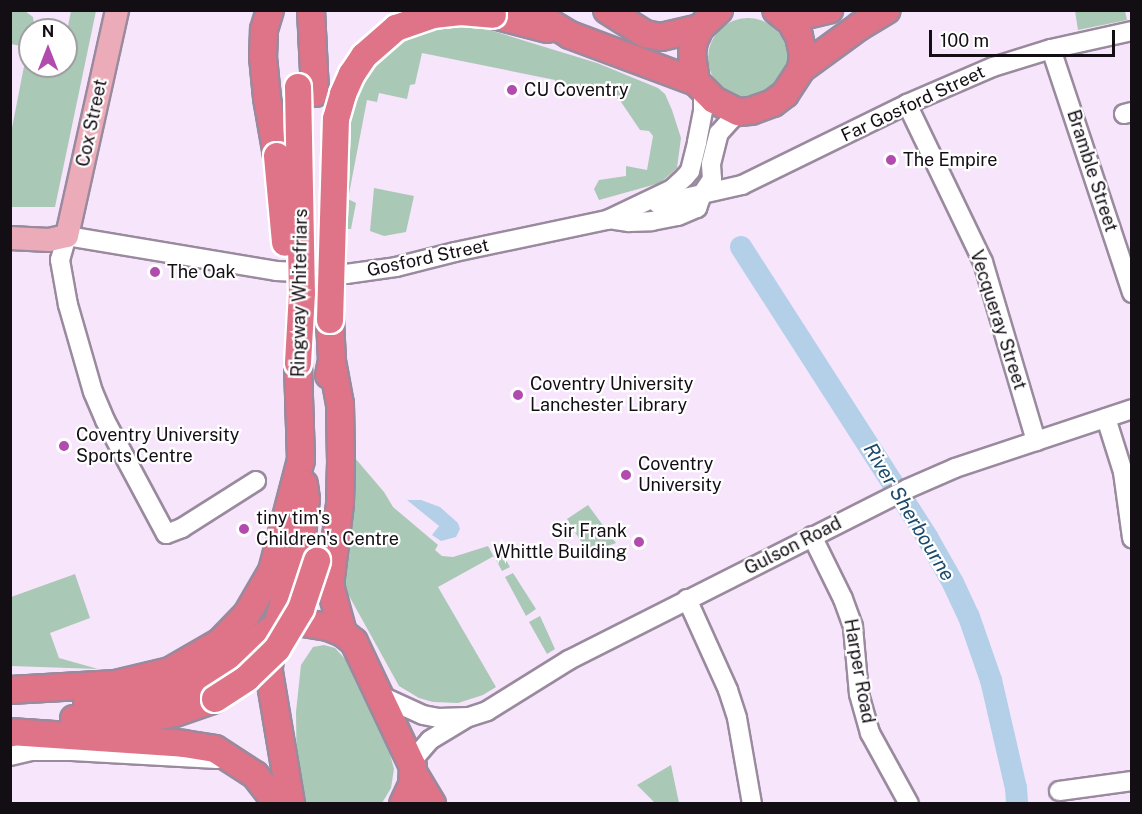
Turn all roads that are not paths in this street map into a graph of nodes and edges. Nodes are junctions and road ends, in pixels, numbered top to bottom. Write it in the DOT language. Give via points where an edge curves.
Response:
graph roads {
  1 [pos="117,10"];
  2 [pos="270,10"];
  3 [pos="295,10"];
  4 [pos="311,10"];
  5 [pos="529,10"];
  6 [pos="607,10"];
  7 [pos="829,10"];
  8 [pos="887,10"];
  9 [pos="777,11"];
  10 [pos="710,17"];
  11 [pos="1131,31"];
  12 [pos="570,35"];
  13 [pos="1052,49"];
  14 [pos="801,69"];
  15 [pos="700,87"];
  16 [pos="907,104"];
  17 [pos="738,112"];
  18 [pos="688,174"];
  19 [pos="702,194"];
  20 [pos="642,202"];
  21 [pos="609,219"];
  22 [pos="67,236"];
  23 [pos="10,238"];
  24 [pos="1127,267"];
  25 [pos="1131,293"];
  26 [pos="330,320"];
  27 [pos="332,361"];
  28 [pos="298,363"];
  29 [pos="1131,409"];
  30 [pos="1106,418"];
  31 [pos="1036,441"];
  32 [pos="256,481"];
  33 [pos="812,536"];
  34 [pos="1131,538"];
  35 [pos="282,573"];
  36 [pos="687,599"];
  37 [pos="339,621"];
  38 [pos="275,627"];
  39 [pos="11,690"];
  40 [pos="380,695"];
  41 [pos="10,717"];
  42 [pos="469,717"];
  43 [pos="10,732"];
  44 [pos="10,756"];
  45 [pos="234,760"];
  46 [pos="413,768"];
  47 [pos="1131,781"];
  48 [pos="1059,791"];
  49 [pos="278,804"];
  50 [pos="291,804"];
  51 [pos="403,804"];
  52 [pos="432,804"];
  53 [pos="752,804"];
  54 [pos="909,804"];
  1 -- 22 [label="main road, Cox Street"];
  2 -- 28 [label="highway, bridge" via="263,57 284,210"];
  3 -- 28 [label="highway, Ringway Whitefriars, bridge" via="302,293"];
  4 -- 26 [label="highway, Ringway Whitefriars, bridge" via="318,185"];
  5 -- 12 [label="highway"];
  6 -- 10 [label="highway" via="645,34 661,37"];
  7 -- 9 [label="highway" via="802,16"];
  8 -- 14 [label="highway"];
  9 -- 14 [label="highway" via="791,22 799,36"];
  10 -- 15 [label="highway" via="692,54"];
  11 -- 13 [label="street, Far Gosford Street"];
  12 -- 15 [label="highway"];
  12 -- 26 [label="highway, bridge" via="494,15 460,12 433,15 396,28 364,56 343,94 336,119"];
  13 -- 16 [label="street, Far Gosford Street" via="990,68"];
  13 -- 24 [label="street, Bramble Street"];
  14 -- 17 [label="highway" via="785,94 773,103"];
  15 -- 17 [label="highway"];
  15 -- 18 [label="street" via="702,120"];
  16 -- 19 [label="street, Far Gosford Street" via="742,185"];
  16 -- 31 [label="street, Vecqueray Street" via="982,262"];
  17 -- 19 [label="street, Gosford Street" via="719,133 711,164 712,179"];
  18 -- 19 [label="street" via="693,187"];
  18 -- 20 [label="street, Gosford Street" via="672,189"];
  19 -- 20 [label="street, Gosford Street" via="652,206"];
  19 -- 21 [label="street, Gosford Street" via="697,208 678,216 629,222"];
  20 -- 21 [label="street, Gosford Street"];
  21 -- 22 [label="street, Gosford Street" via="396,267 346,274 276,272"];
  22 -- 23 [label="main road" via="49,240"];
  22 -- 32 [label="street" via="60,260 68,305 93,392 166,534"];
  24 -- 25 [label="street, Bramble Street"];
  26 -- 27 [label="highway, Ringway Whitefriars"];
  27 -- 37 [label="highway" via="340,404 340,504 330,585"];
  27 -- 41 [label="highway, Ringway Whitefriars, bridge" via="324,406 325,501 317,561 301,609 277,649 247,678 214,699 175,713 132,719"];
  28 -- 35 [label="highway, Ringway Whitefriars" via="301,460"];
  29 -- 30 [label="street, Gulson Road"];
  30 -- 31 [label="street, Gulson Road"];
  30 -- 34 [label="street" via="1123,472"];
  31 -- 33 [label="street, Gulson Road" via="955,468"];
  33 -- 36 [label="street, Gulson Road"];
  33 -- 54 [label="street, Harper Road" via="851,621 859,694 868,726"];
  35 -- 38 [label="highway"];
  35 -- 39 [label="highway" via="220,642 170,671 116,684"];
  36 -- 42 [label="street, Gulson Road" via="561,665 487,711"];
  36 -- 53 [label="street" via="737,718"];
  37 -- 38 [label="highway" via="328,627 303,623"];
  37 -- 40 [label="highway" via="364,657"];
  38 -- 39 [label="highway" via="194,682 165,694 130,701 84,703"];
  38 -- 50 [label="highway" via="269,672"];
  40 -- 42 [label="street, Gulson Road" via="423,715"];
  40 -- 46 [label="highway"];
  42 -- 46 [label="street, Gulson Road" via="430,740"];
  43 -- 45 [label="highway" via="184,744 215,749"];
  44 -- 45 [label="street" via="32,751 72,751"];
  45 -- 49 [label="highway" via="255,775"];
  46 -- 51 [label="highway"];
  46 -- 52 [label="highway"];
  47 -- 48 [label="street"];
}
